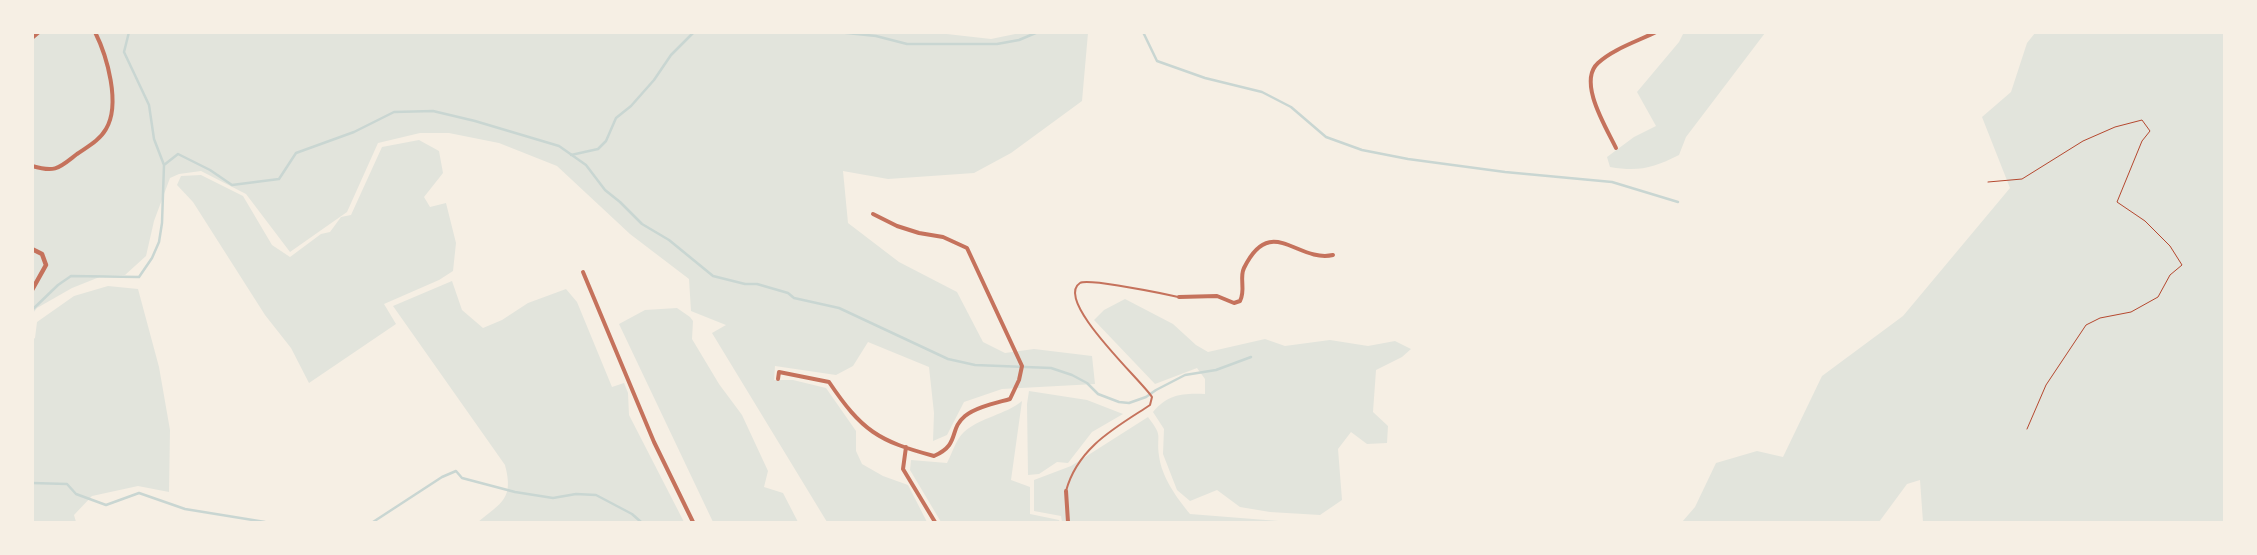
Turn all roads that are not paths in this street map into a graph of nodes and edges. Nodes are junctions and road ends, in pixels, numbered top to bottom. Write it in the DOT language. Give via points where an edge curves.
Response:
graph roads {
  1 [pos="39,32"];
  2 [pos="95,32"];
  3 [pos="1656,32"];
  4 [pos="32,38"];
  5 [pos="1616,148"];
  6 [pos="32,166"];
  7 [pos="873,214"];
  8 [pos="32,248"];
  9 [pos="1333,255"];
  10 [pos="583,272"];
  11 [pos="32,290"];
  12 [pos="1178,297"];
  13 [pos="778,380"];
  14 [pos="906,447"];
  15 [pos="1066,491"];
  16 [pos="694,522"];
  17 [pos="935,522"];
  18 [pos="1068,522"];
  1 -- 4 [label="street"];
  2 -- 6 [label="street" via="110,68 112,114 106,129 97,140 57,169"];
  3 -- 5 [label="street" via="1599,62 1591,75 1596,108"];
  7 -- 14 [label="street" via="897,226 943,237 967,248 1022,366 1010,399 965,416 946,451 934,456"];
  8 -- 11 [label="street" via="42,254 46,265"];
  9 -- 12 [label="street" via="1323,257 1286,243 1270,242 1255,248 1243,271 1244,293 1240,302 1217,296"];
  10 -- 16 [label="street" via="654,442"];
  12 -- 15 [label="lane" via="1084,282 1075,291 1080,311 1101,340 1152,397 1150,405 1106,432 1090,447 1076,467"];
  13 -- 14 [label="street" via="779,372 788,372 829,382 855,419 885,440"];
  14 -- 17 [label="street" via="903,469"];
  15 -- 18 [label="street"];
}
